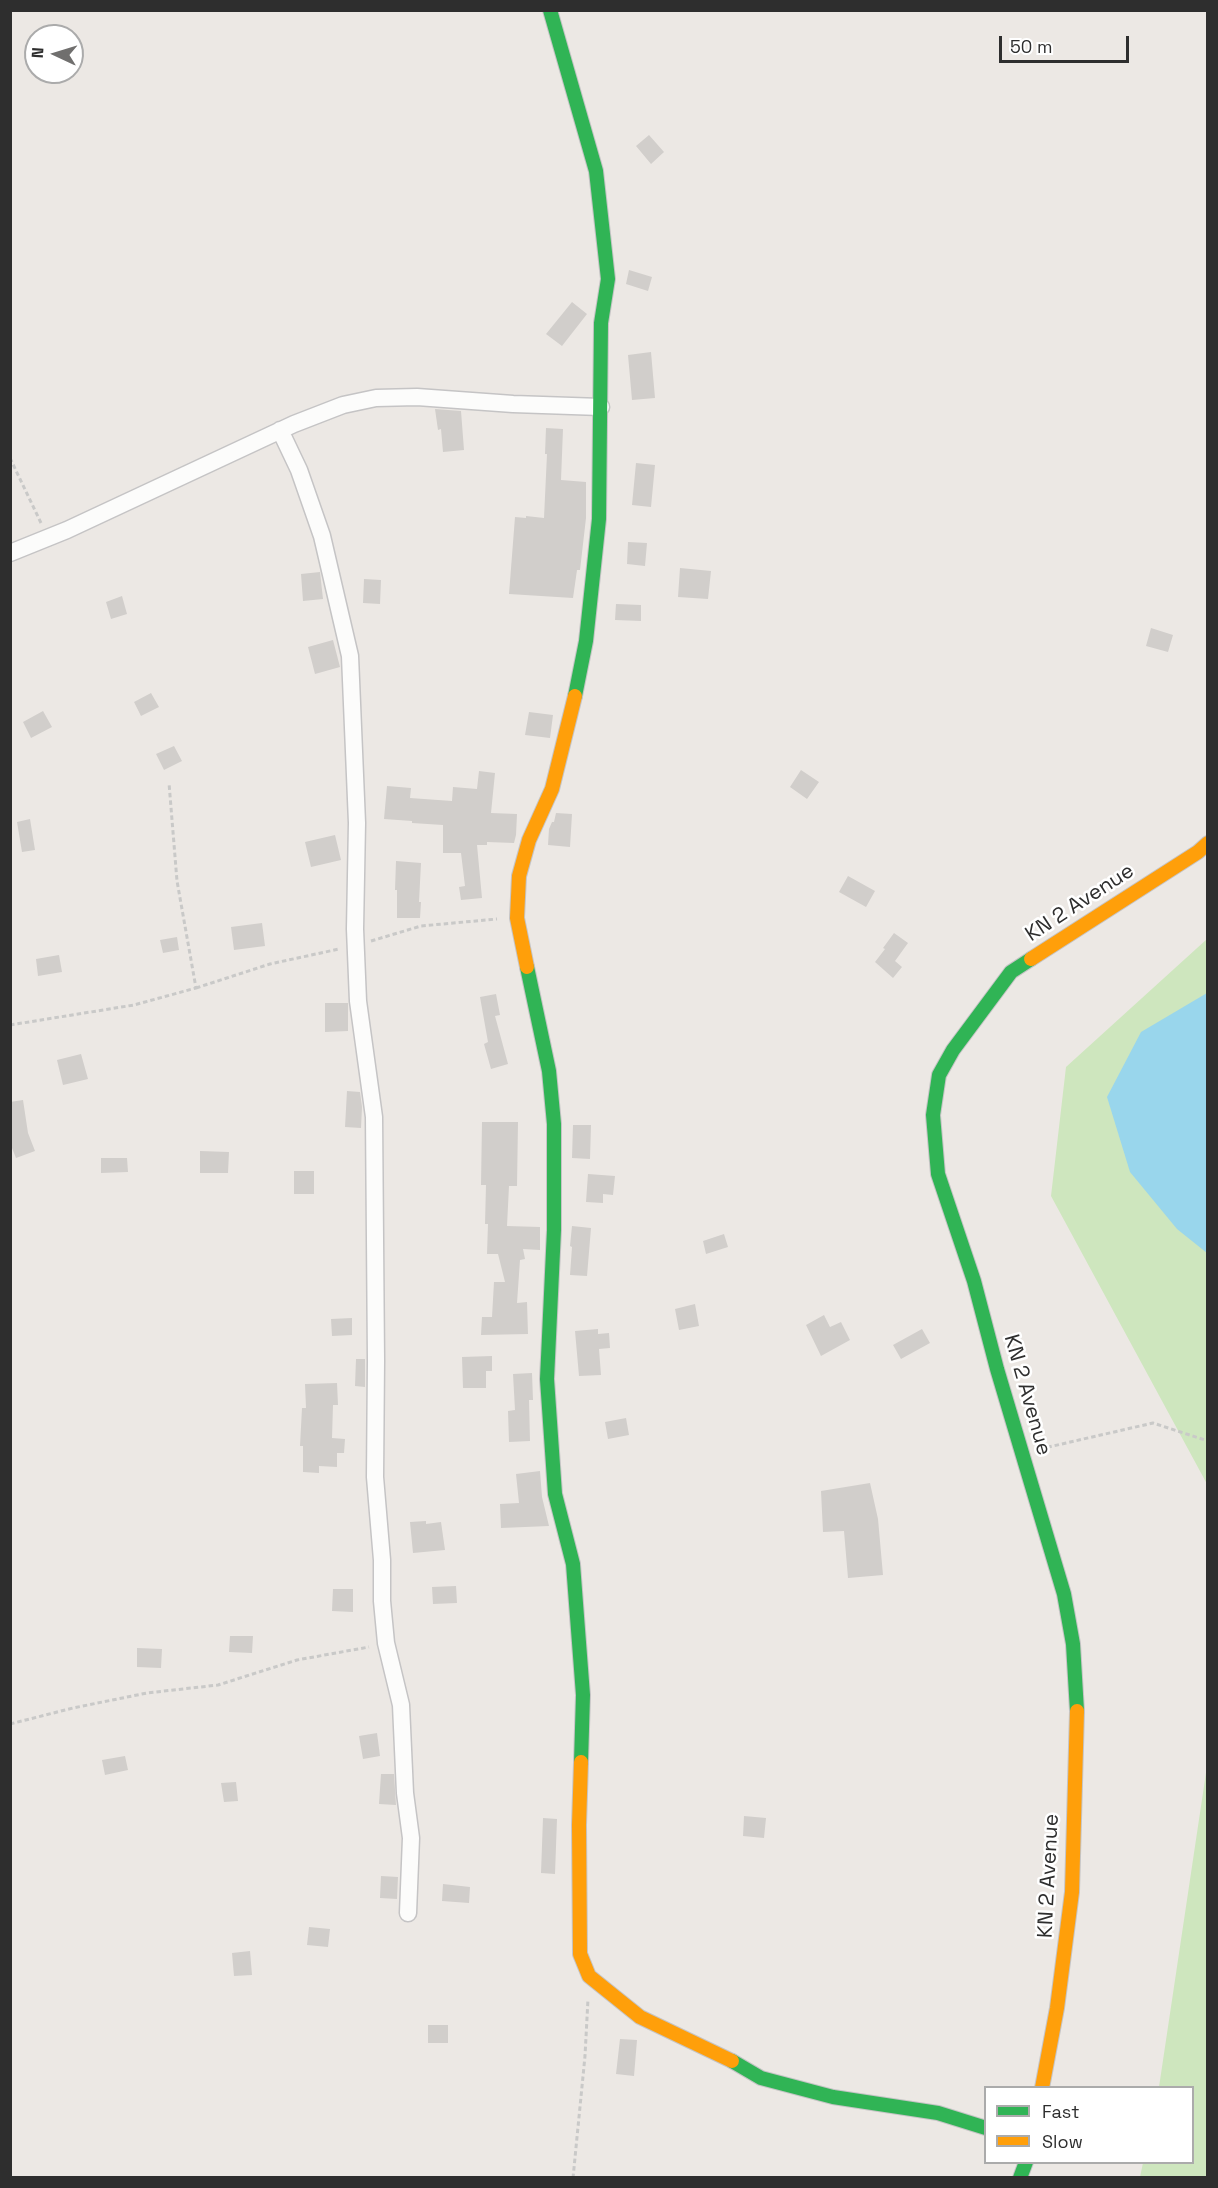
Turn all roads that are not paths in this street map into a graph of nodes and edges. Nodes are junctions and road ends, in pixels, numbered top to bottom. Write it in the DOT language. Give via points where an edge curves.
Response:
graph roads {
  1 [pos="550,10"];
  2 [pos="601,407"];
  3 [pos="280,430"];
  4 [pos="10,553"];
  5 [pos="1208,843"];
  6 [pos="408,1912"];
  7 [pos="1042,2086"];
  8 [pos="984,2127"];
  9 [pos="1026,2164"];
  10 [pos="1020,2178"];
  1 -- 2 [label="street" via="596,171 603,221 608,279 602,323"];
  2 -- 3 [label="street" via="376,398 343,405"];
  2 -- 8 [label="street" via="599,519 586,641 570,727 552,789 529,840 517,895 520,936 549,1071 554,1125 547,1379 555,1494 573,1564 583,1695 580,1954 589,1976 640,2017 761,2078 833,2097 938,2113"];
  3 -- 4 [label="street"];
  3 -- 6 [label="street" via="322,536 350,656 357,823 357,978 374,1117 375,1477 386,1643 401,1705 411,1838"];
  5 -- 7 [label="street, KN 2 Avenue" via="1011,972 939,1075 933,1115 938,1174 975,1281 1064,1594 1073,1644 1077,1720 1072,1892"];
  9 -- 10 [label="street"];
}
